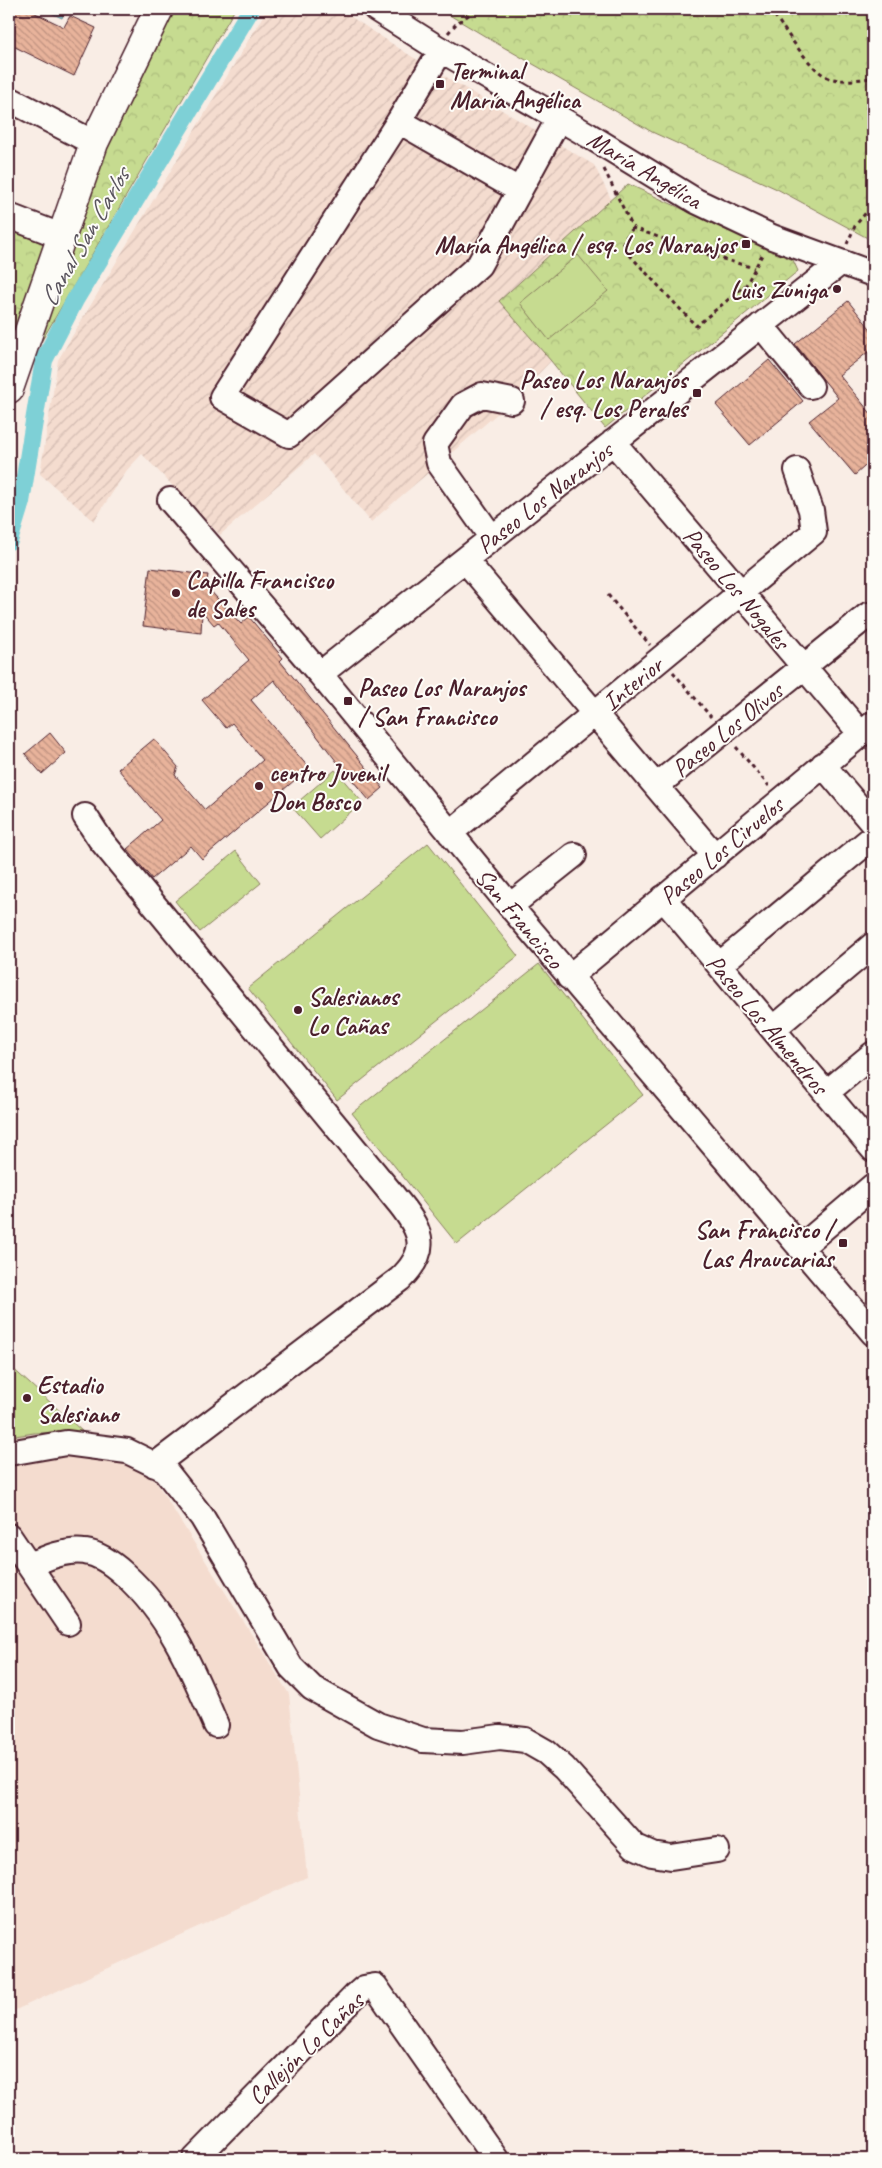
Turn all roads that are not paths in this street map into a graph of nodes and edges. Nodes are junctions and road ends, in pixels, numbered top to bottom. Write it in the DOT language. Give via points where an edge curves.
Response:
graph roads {
  1 [pos="159,9"];
  2 [pos="376,9"];
  3 [pos="439,48"];
  4 [pos="9,99"];
  5 [pos="559,118"];
  6 [pos="399,122"];
  7 [pos="94,143"];
  8 [pos="519,190"];
  9 [pos="9,216"];
  10 [pos="53,233"];
  11 [pos="840,263"];
  12 [pos="873,274"];
  13 [pos="761,325"];
  14 [pos="17,341"];
  15 [pos="811,386"];
  16 [pos="9,389"];
  17 [pos="512,400"];
  18 [pos="613,442"];
  19 [pos="797,470"];
  20 [pos="170,500"];
  21 [pos="492,538"];
  22 [pos="465,560"];
  23 [pos="741,593"];
  24 [pos="868,615"];
  25 [pos="804,667"];
  26 [pos="320,674"];
  27 [pos="594,713"];
  28 [pos="867,729"];
  29 [pos="823,765"];
  30 [pos="656,786"];
  31 [pos="85,816"];
  32 [pos="873,824"];
  33 [pos="450,833"];
  34 [pos="873,837"];
  35 [pos="574,855"];
  36 [pos="715,856"];
  37 [pos="663,898"];
  38 [pos="510,906"];
  39 [pos="873,945"];
  40 [pos="719,965"];
  41 [pos="569,977"];
  42 [pos="773,1029"];
  43 [pos="873,1054"];
  44 [pos="826,1093"];
  45 [pos="873,1149"];
  46 [pos="873,1186"];
  47 [pos="800,1248"];
  48 [pos="873,1333"];
  49 [pos="9,1453"];
  50 [pos="155,1465"];
  51 [pos="9,1536"];
  52 [pos="30,1565"];
  53 [pos="68,1623"];
  54 [pos="216,1725"];
  55 [pos="717,1850"];
  56 [pos="195,2159"];
  57 [pos="496,2159"];
  1 -- 7 [label="main road"];
  2 -- 3 [label="street, María Angélica"];
  3 -- 5 [label="street, María Angélica"];
  3 -- 6 [label="street"];
  4 -- 7 [label="street"];
  5 -- 8 [label="street"];
  5 -- 11 [label="street, María Angélica" via="696,201 772,237"];
  6 -- 8 [label="street"];
  6 -- 8 [label="street" via="222,397 289,435 479,265"];
  7 -- 14 [label="main road"];
  9 -- 10 [label="street"];
  11 -- 12 [label="street, María Angélica"];
  11 -- 13 [label="street, Paseo Los Naranjos"];
  13 -- 15 [label="street"];
  13 -- 18 [label="street, Paseo Los Naranjos"];
  14 -- 16 [label="main road"];
  17 -- 21 [label="street" via="482,395 464,405 435,444 439,463"];
  18 -- 21 [label="street, Paseo Los Naranjos"];
  18 -- 23 [label="street, Paseo Los Nogales"];
  19 -- 23 [label="street, Interior" via="811,510 814,532"];
  20 -- 26 [label="street, San Francisco"];
  21 -- 22 [label="street, Paseo Los Naranjos"];
  22 -- 26 [label="street, Paseo Los Naranjos"];
  22 -- 27 [label="street"];
  23 -- 25 [label="street, Paseo Los Nogales"];
  23 -- 27 [label="street, Interior"];
  24 -- 25 [label="street, Paseo Los Olivos"];
  25 -- 28 [label="street, Paseo Los Nogales"];
  25 -- 30 [label="street, Paseo Los Olivos"];
  26 -- 33 [label="street, San Francisco"];
  27 -- 30 [label="street"];
  27 -- 33 [label="street, Interior"];
  28 -- 29 [label="street, Paseo Los Ciruelos"];
  29 -- 32 [label="street"];
  29 -- 36 [label="street, Paseo Los Ciruelos"];
  30 -- 36 [label="street"];
  31 -- 50 [label="street" via="100,839 400,1204 418,1233 418,1256 400,1279"];
  33 -- 38 [label="street, San Francisco"];
  34 -- 40 [label="street"];
  35 -- 38 [label="street"];
  36 -- 37 [label="street, Paseo Los Ciruelos"];
  37 -- 40 [label="street, Paseo Los Almendros"];
  37 -- 41 [label="street, Paseo Los Ciruelos"];
  38 -- 41 [label="street, San Francisco"];
  39 -- 42 [label="street"];
  40 -- 42 [label="street, Paseo Los Almendros"];
  41 -- 47 [label="street, San Francisco"];
  42 -- 44 [label="street, Paseo Los Almendros"];
  43 -- 44 [label="street"];
  44 -- 45 [label="street, Paseo Los Almendros"];
  46 -- 47 [label="street"];
  47 -- 48 [label="street, San Francisco"];
  49 -- 50 [label="street" via="66,1443 127,1451"];
  50 -- 55 [label="street" via="164,1470 202,1516 291,1667 312,1688 378,1725 422,1740 463,1742 500,1737 525,1740 552,1757 634,1846 652,1854 671,1857"];
  51 -- 52 [label="street"];
  52 -- 53 [label="street"];
  52 -- 54 [label="street" via="83,1551 113,1564 155,1605 169,1626 189,1662"];
  56 -- 57 [label="street, Callejón Lo Cañas" via="354,1996 364,1988 375,1986"];
}
